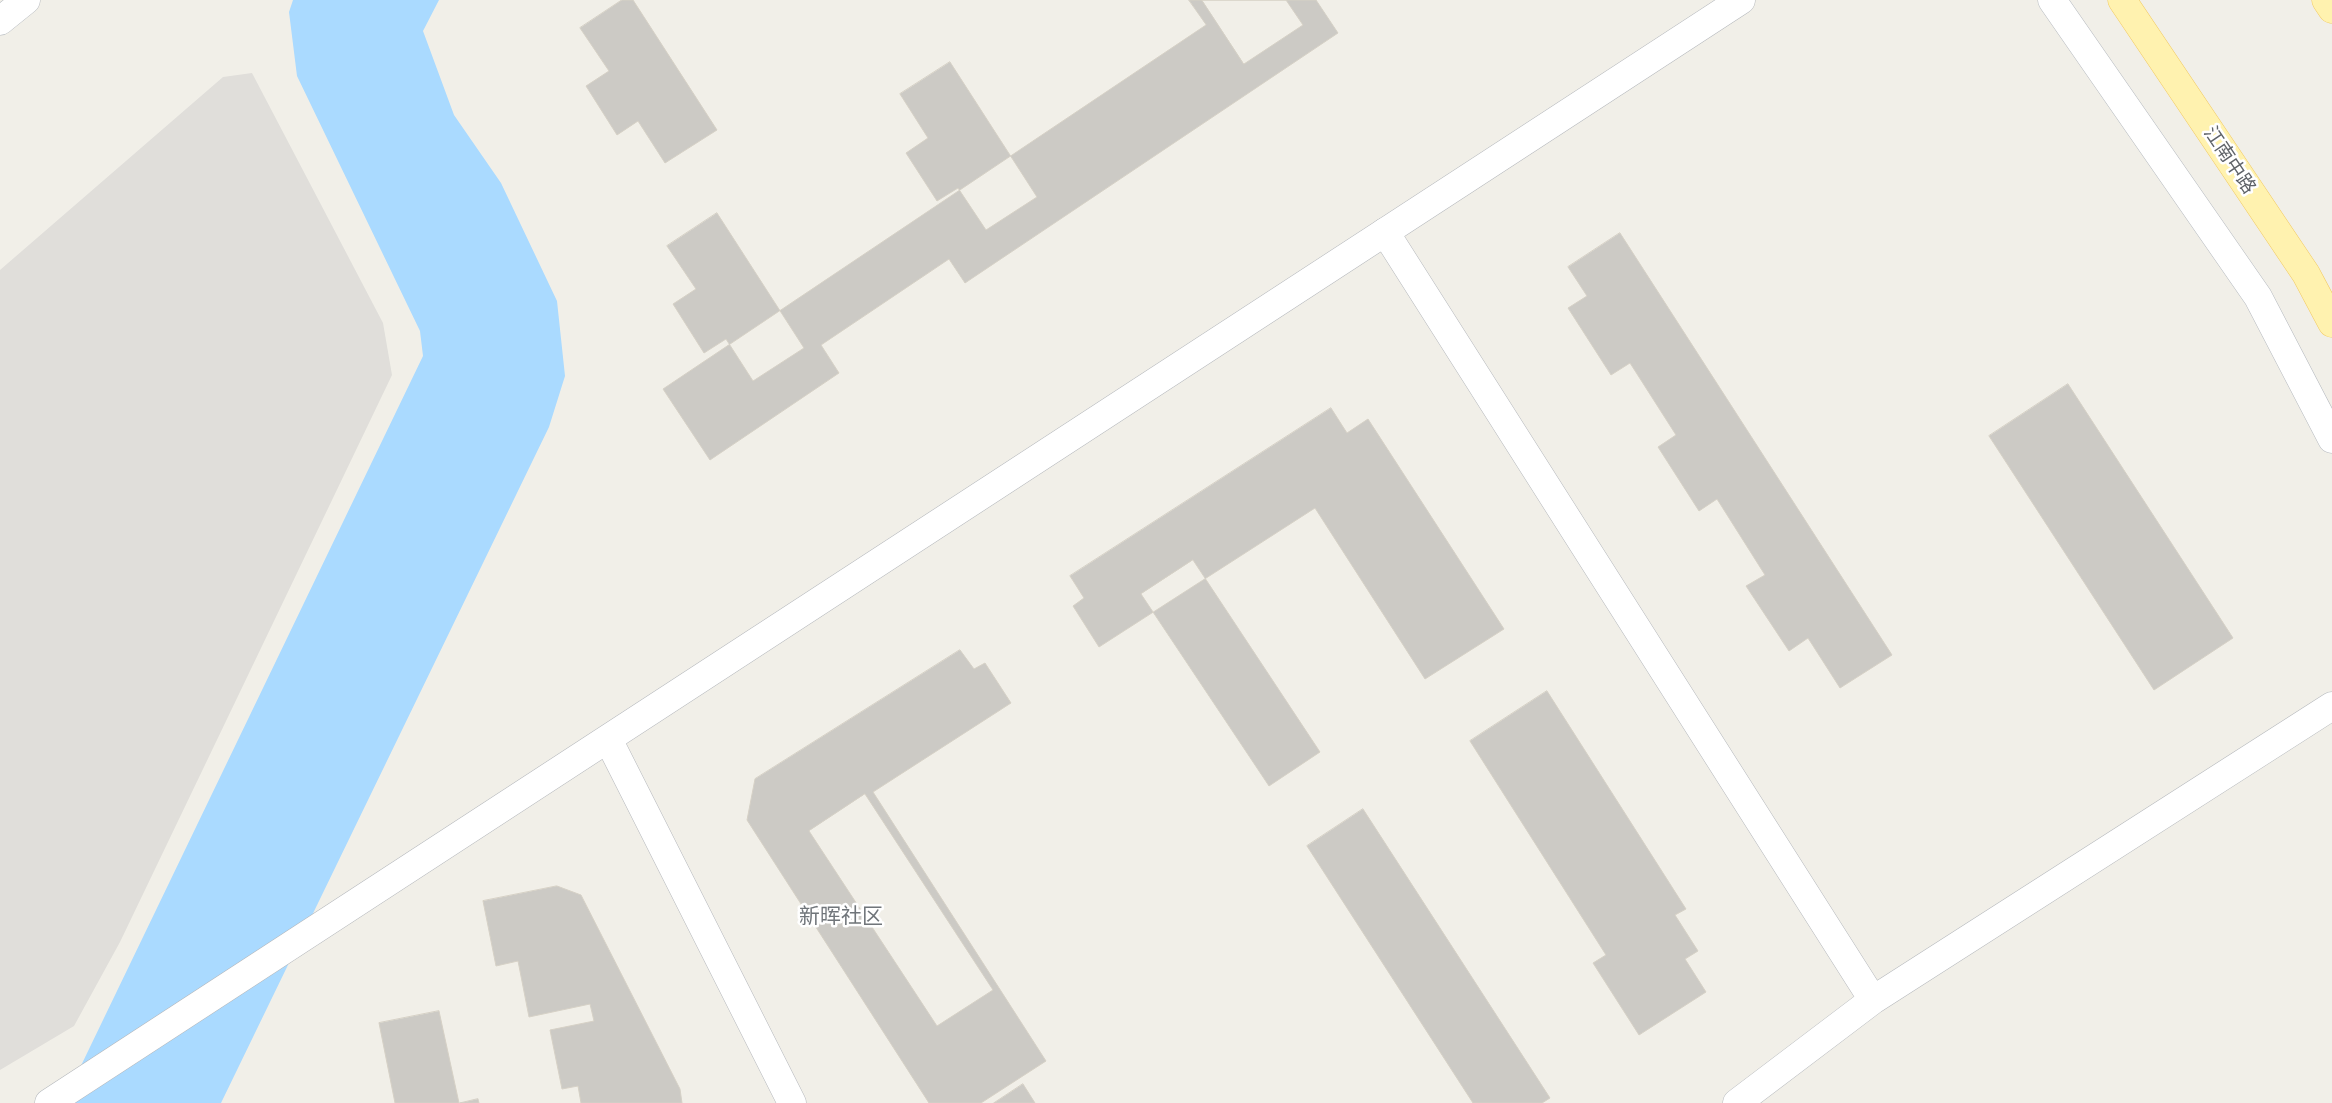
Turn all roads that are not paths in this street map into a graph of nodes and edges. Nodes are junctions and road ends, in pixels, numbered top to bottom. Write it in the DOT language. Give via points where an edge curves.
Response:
graph roads {
  1 [pos="26,0"];
  2 [pos="1741,0"];
  3 [pos="2052,0"];
  4 [pos="2122,0"];
  5 [pos="2326,0"];
  6 [pos="2332,9"];
  7 [pos="0,21"];
  8 [pos="1385,232"];
  9 [pos="2332,323"];
  10 [pos="2332,439"];
  11 [pos="2332,706"];
  12 [pos="608,739"];
  13 [pos="1873,1000"];
  14 [pos="49,1103"];
  15 [pos="792,1103"];
  16 [pos="1737,1103"];
  1 -- 7 [label="street"];
  2 -- 8 [label="street"];
  3 -- 10 [label="street" via="2258,297"];
  4 -- 9 [label="main road, 江南中路" via="2306,274"];
  5 -- 6 [label="main road"];
  8 -- 12 [label="street"];
  8 -- 13 [label="street"];
  11 -- 13 [label="street"];
  12 -- 14 [label="street"];
  12 -- 15 [label="street"];
  13 -- 16 [label="street"];
}
